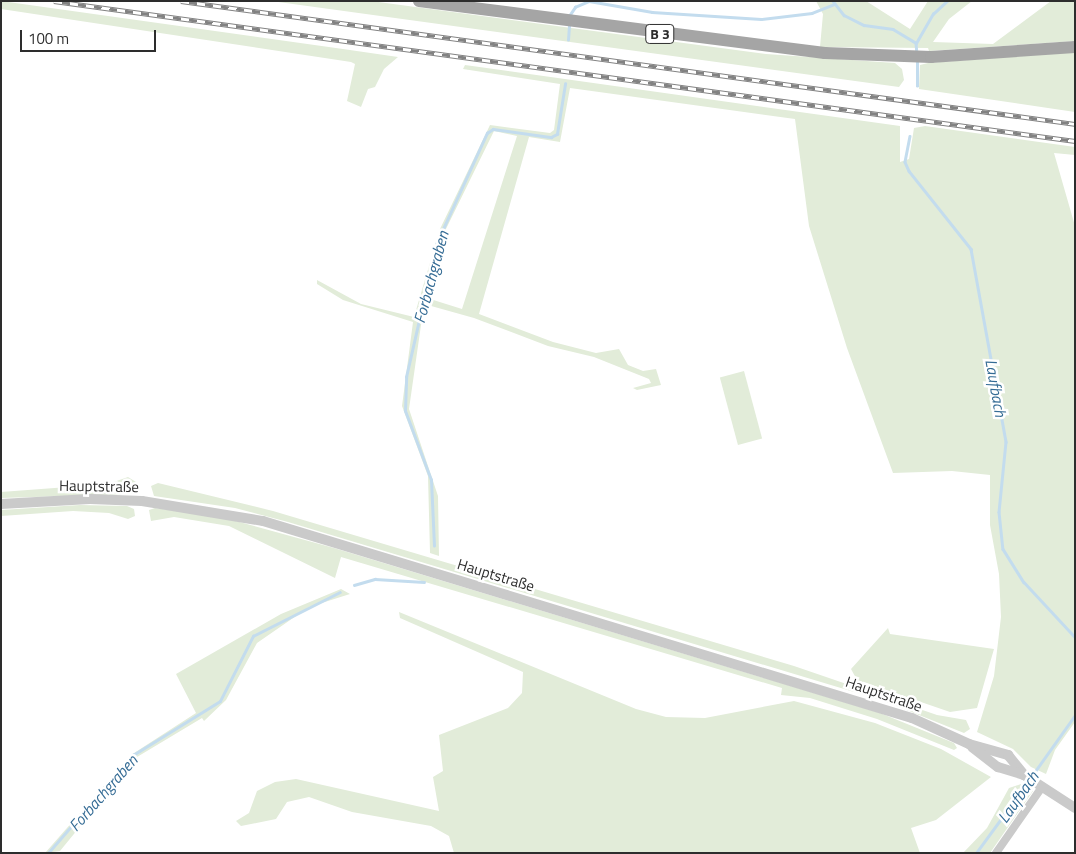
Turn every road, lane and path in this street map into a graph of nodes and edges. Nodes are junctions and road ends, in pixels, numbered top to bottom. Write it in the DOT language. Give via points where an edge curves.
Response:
graph roads {
  1 [pos="420,1"];
  2 [pos="1075,47"];
  3 [pos="1,504"];
  4 [pos="969,744"];
  5 [pos="1032,780"];
  6 [pos="1075,808"];
  7 [pos="996,853"];
  1 -- 2 [label="main road, B 3" via="740,45 902,57"];
  3 -- 4 [label="street, Hauptstraße" via="90,499 142,501 262,521 858,699"];
  4 -- 5 [label="street, Hauptstraße" via="998,767"];
  4 -- 5 [label="street, Hauptstraße" via="1008,755"];
  5 -- 6 [label="street, Hauptstraße"];
  5 -- 7 [label="street"];
}
